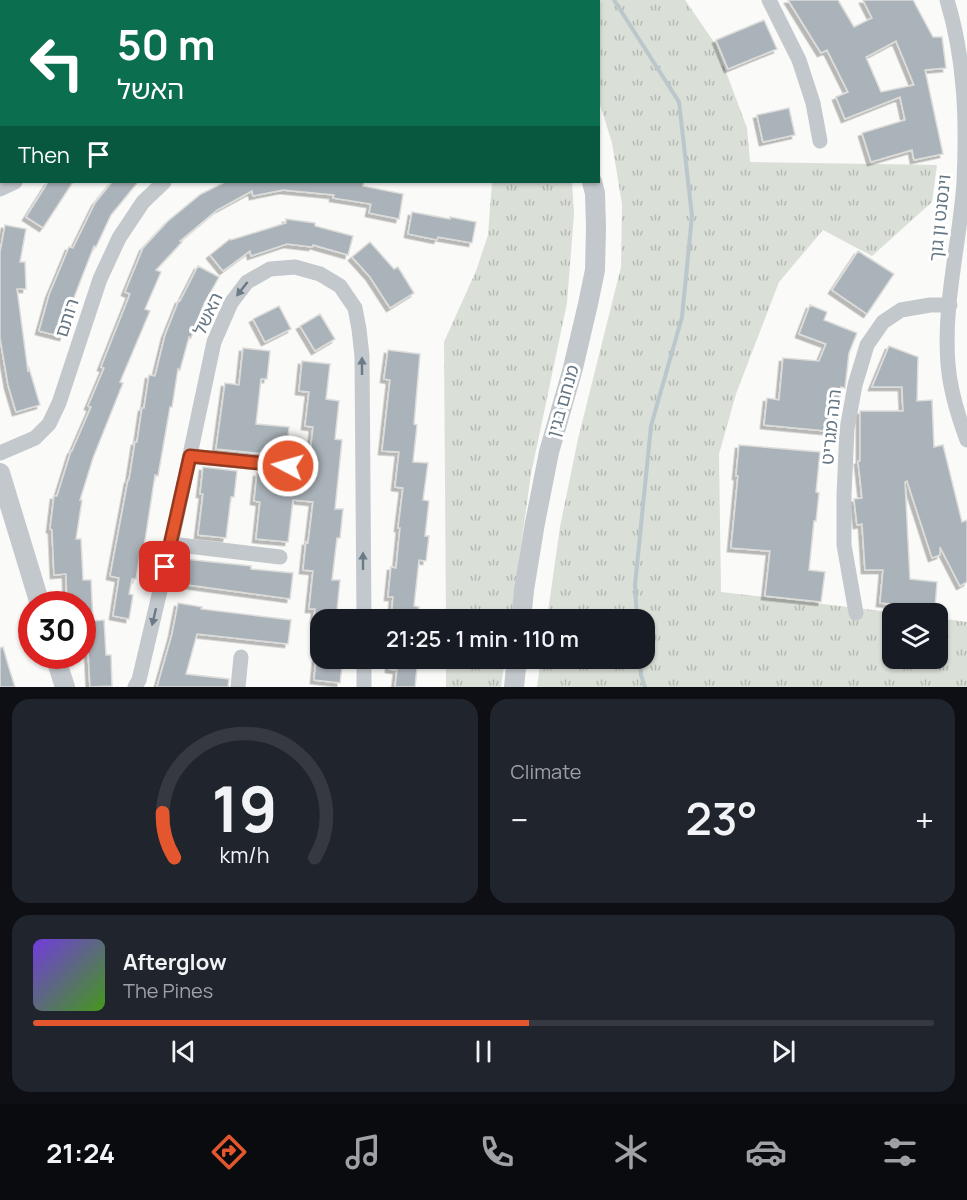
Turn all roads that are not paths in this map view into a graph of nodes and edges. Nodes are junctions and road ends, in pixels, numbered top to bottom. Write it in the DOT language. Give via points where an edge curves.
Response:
graph roads {
  1 [pos="769,0"];
  2 [pos="947,0"];
  3 [pos="820,141"];
  4 [pos="163,183"];
  5 [pos="592,183"];
  6 [pos="950,305"];
  7 [pos="967,440"];
  8 [pos="0,453"];
  9 [pos="190,456"];
  10 [pos="288,466"];
  11 [pos="0,473"];
  12 [pos="171,544"];
  13 [pos="280,556"];
  14 [pos="36,591"];
  15 [pos="364,609"];
  16 [pos="522,609"];
  17 [pos="856,613"];
  18 [pos="241,657"];
  19 [pos="59,669"];
  20 [pos="364,669"];
  21 [pos="516,669"];
  22 [pos="65,687"];
  23 [pos="135,687"];
  24 [pos="238,687"];
  25 [pos="364,687"];
  26 [pos="514,687"];
  1 -- 3 [label="street" via="799,60"];
  2 -- 6 [label="street, וינסנט ון גוך" via="961,63 966,126 964,183"];
  4 -- 8 [label="street, רותם" via="143,202 119,238 100,279 49,424 34,438"];
  5 -- 16 [label="street, מנחם בגין" via="597,227 595,270 549,452"];
  6 -- 7 [label="street, וינסנט ון גוך" via="948,365"];
  6 -- 17 [label="street, רנה מגריט" via="901,310 883,322 867,345 847,429 844,495 844,545"];
  9 -- 10 [label="street"];
  9 -- 12 [label="street, האשל"];
  15 -- 9 [label="street, האשל, one-way" via="362,356 355,308 340,286 320,274 296,267 270,269 247,282 231,303 214,342"];
  11 -- 14 [label="street"];
  12 -- 13 [label="street"];
  12 -- 23 [label="street, האשל, one-way"];
  18 -- 24 [label="street"];
  19 -- 22 [label="street"];
  20 -- 25 [label="street"];
  21 -- 26 [label="street"];
}
